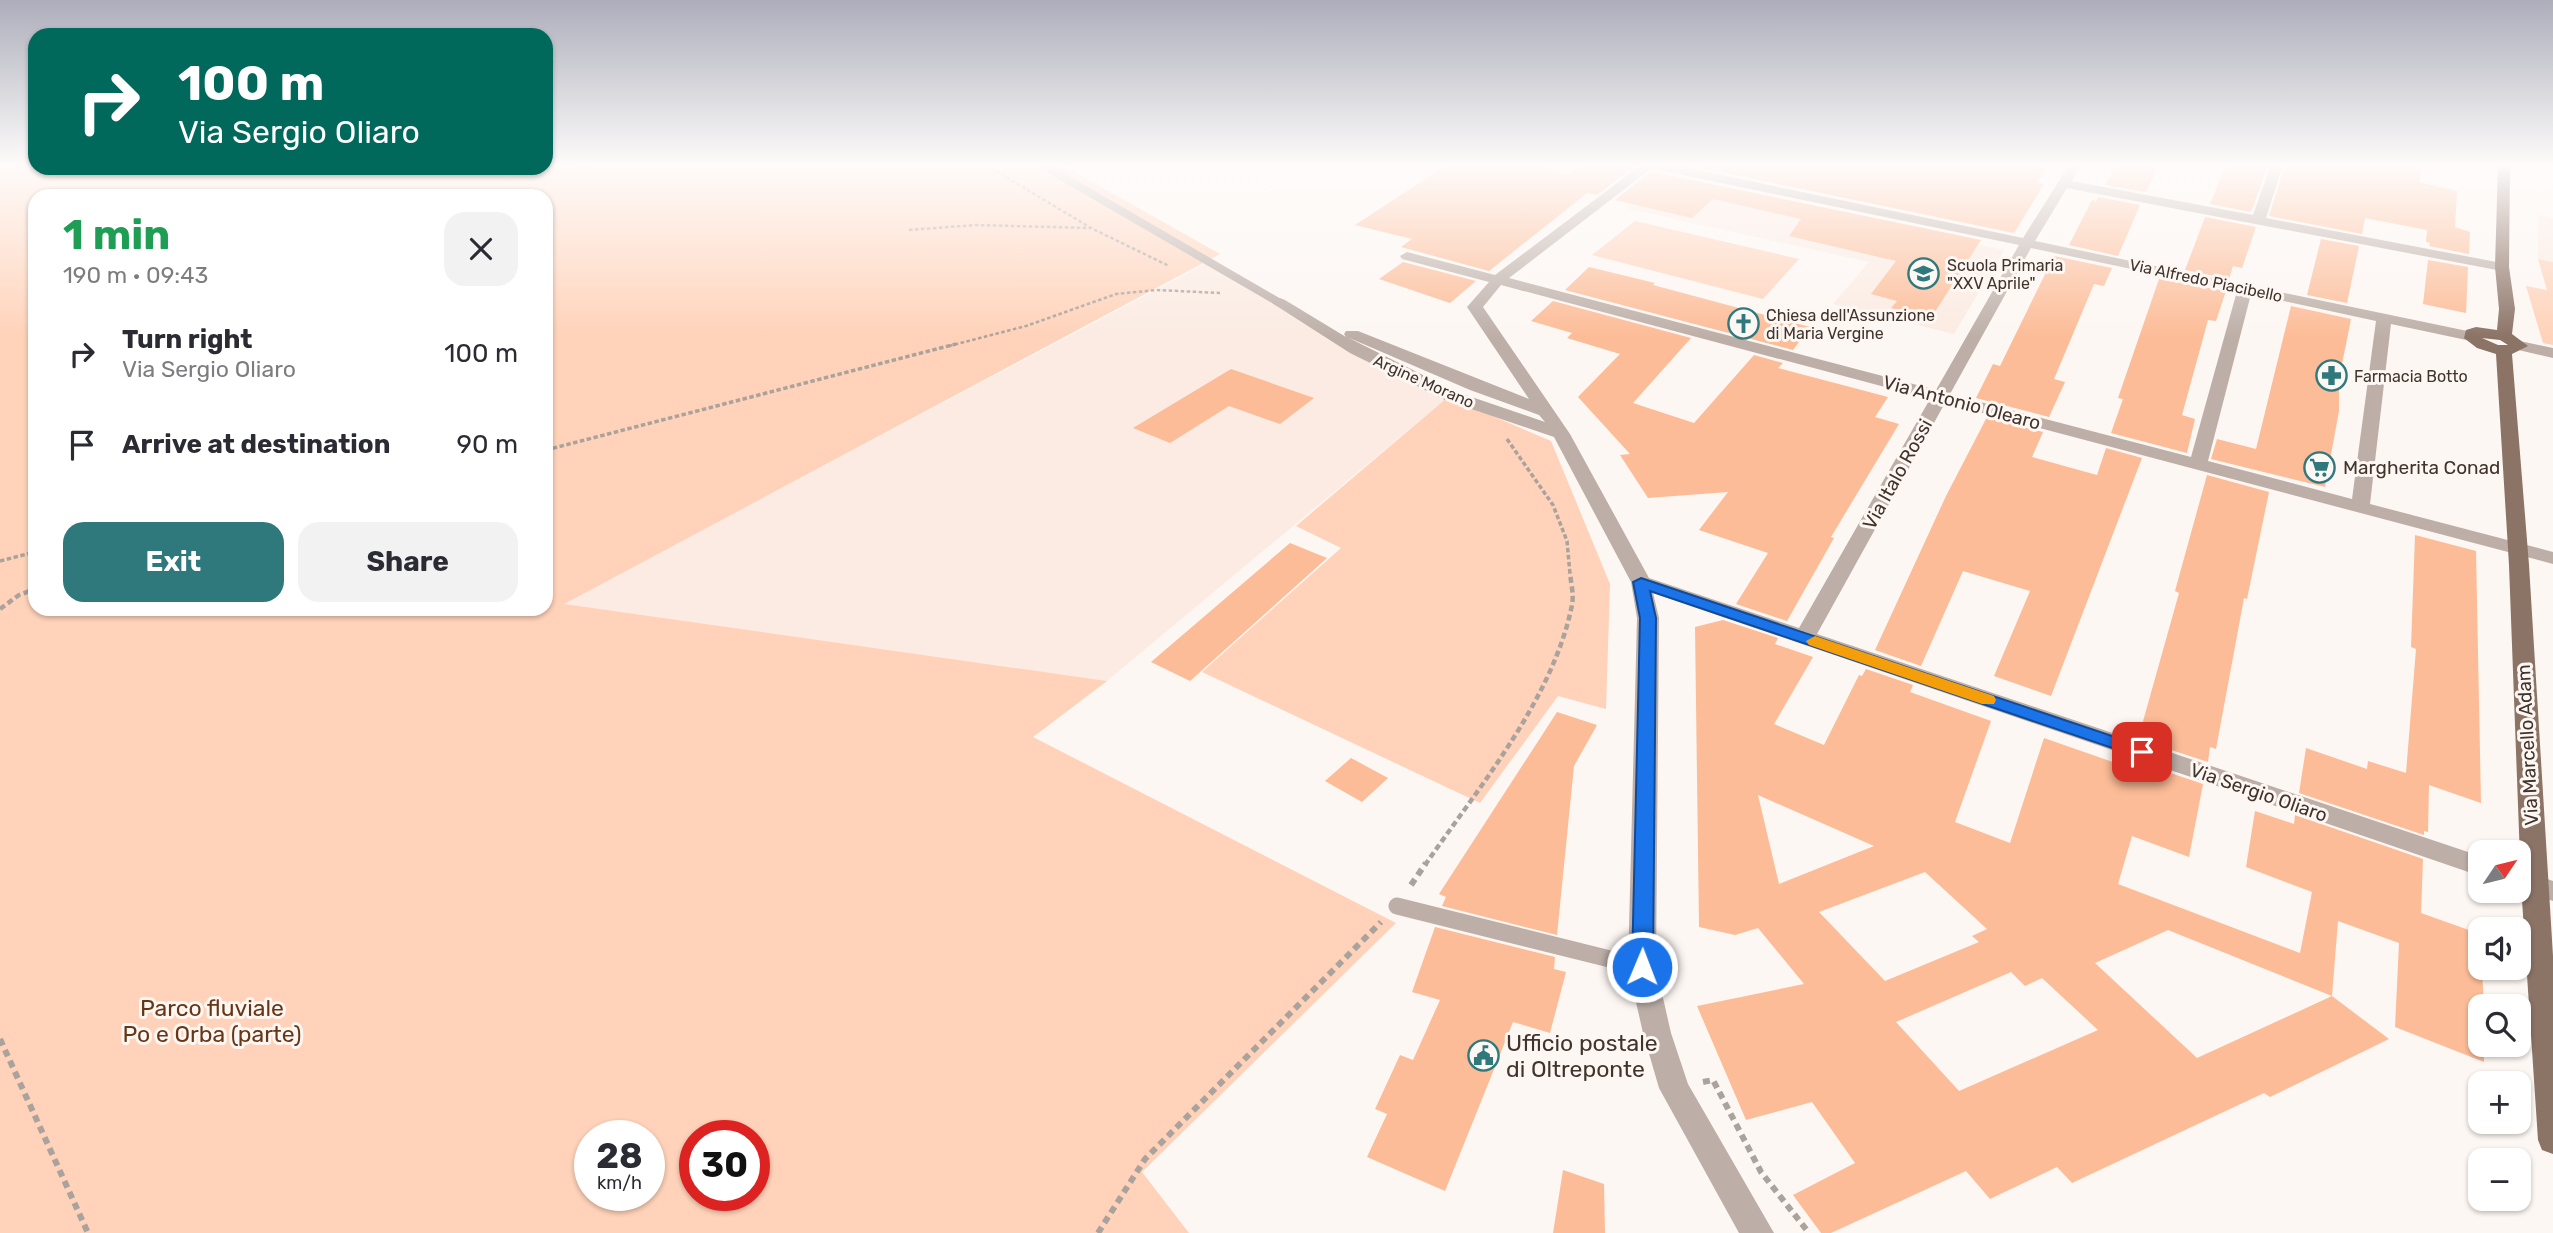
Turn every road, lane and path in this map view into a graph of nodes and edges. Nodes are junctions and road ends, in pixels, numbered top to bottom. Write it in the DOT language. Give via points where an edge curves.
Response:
graph roads {
  1 [pos="1141,223"];
  2 [pos="1573,223"];
  3 [pos="1929,223"];
  4 [pos="2039,223"];
  5 [pos="2271,223"];
  6 [pos="2503,223"];
  7 [pos="1091,229"];
  8 [pos="909,230"];
  9 [pos="2027,243"];
  10 [pos="1407,256"];
  11 [pos="2502,267"];
  12 [pos="1499,279"];
  13 [pos="2245,289"];
  14 [pos="1227,293"];
  15 [pos="1287,308"];
  16 [pos="2384,318"];
  17 [pos="2471,336"];
  18 [pos="2509,344"];
  19 [pos="2553,353"];
  20 [pos="1940,397"];
  21 [pos="1545,411"];
  22 [pos="1500,414"];
  23 [pos="1561,435"];
  24 [pos="553,448"];
  25 [pos="2198,464"];
  26 [pos="2360,507"];
  27 [pos="2518,548"];
  28 [pos="28,554"];
  29 [pos="2553,558"];
  30 [pos="0,561"];
  31 [pos="1641,582"];
  32 [pos="28,592"];
  33 [pos="0,609"];
  34 [pos="1804,638"];
  35 [pos="2468,862"];
  36 [pos="2535,885"];
  37 [pos="1396,906"];
  38 [pos="1642,967"];
  39 [pos="0,1039"];
  40 [pos="1713,1080"];
  41 [pos="2553,1140"];
  42 [pos="88,1233"];
  43 [pos="1098,1233"];
  44 [pos="1759,1233"];
  45 [pos="1809,1233"];
  1 -- 15 [label="lane, Argine Morano"];
  2 -- 12 [label="street"];
  3 -- 9 [label="street, Via Alfredo Piacibello"];
  4 -- 9 [label="street, Via Italo Rossi"];
  5 -- 11 [label="street"];
  6 -- 11 [label="main road, Via Marcello Adam"];
  7 -- 8 [label="path" via="975,225"];
  9 -- 13 [label="street, Via Alfredo Piacibello"];
  9 -- 20 [label="street, Via Italo Rossi"];
  10 -- 12 [label="street, Via Antonio Olearo"];
  11 -- 18 [label="main road, Via Marcello Adam"];
  12 -- 20 [label="street, Via Antonio Olearo"];
  12 -- 21 [label="street" via="1475,307"];
  13 -- 16 [label="street, Via Alfredo Piacibello"];
  13 -- 25 [label="street"];
  14 -- 24 [label="path" via="1148,290 1115,295 1026,326"];
  15 -- 21 [label="street, Argine Morano"];
  15 -- 22 [label="street, Argine Morano" via="1356,351"];
  16 -- 17 [label="street, Via Alfredo Piacibello"];
  16 -- 26 [label="street"];
  17 -- 18 [label="main road" via="2481,331"];
  18 -- 19 [label="street"];
  18 -- 27 [label="main road, Via Marcello Adam"];
  20 -- 25 [label="street, Via Antonio Olearo"];
  20 -- 34 [label="street, Via Italo Rossi"];
  21 -- 23 [label="street"];
  22 -- 23 [label="street, Argine Morano"];
  22 -- 37 [label="path" via="1508,444 1553,506 1567,541 1573,602 1555,665 1512,738"];
  23 -- 31 [label="street"];
  25 -- 26 [label="street, Via Antonio Olearo"];
  26 -- 27 [label="street, Via Antonio Olearo"];
  27 -- 29 [label="street, Via Antonio Olearo"];
  27 -- 36 [label="main road, Via Marcello Adam"];
  28 -- 30 [label="path"];
  31 -- 34 [label="street, Via Sergio Oliaro"];
  31 -- 38 [label="street" via="1648,618"];
  32 -- 33 [label="path"];
  34 -- 35 [label="street, Via Sergio Oliaro"];
  36 -- 41 [label="main road, Via Marcello Adam"];
  37 -- 38 [label="lane"];
  37 -- 43 [label="path" via="1145,1159"];
  38 -- 44 [label="street" via="1674,1088"];
  39 -- 42 [label="path"];
  40 -- 45 [label="path" via="1761,1172"];
}
